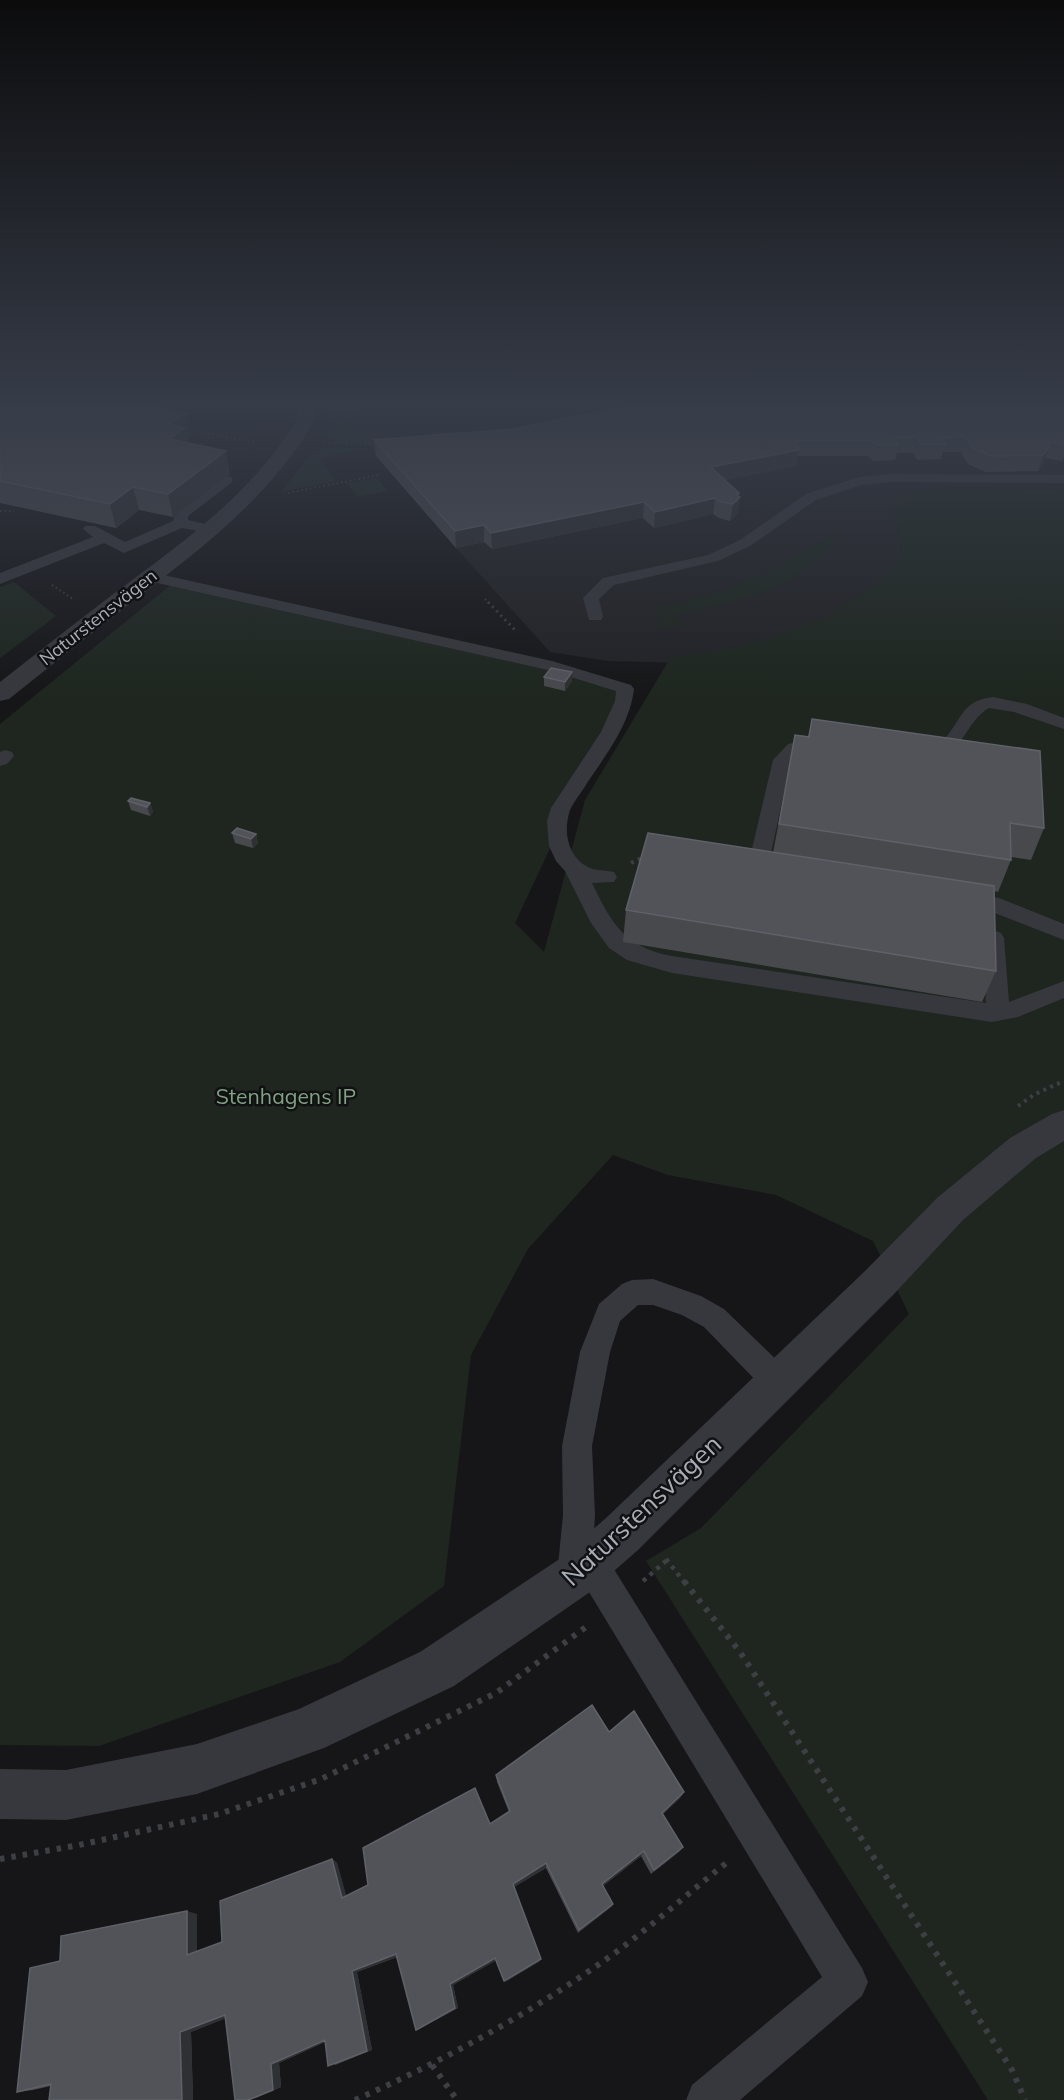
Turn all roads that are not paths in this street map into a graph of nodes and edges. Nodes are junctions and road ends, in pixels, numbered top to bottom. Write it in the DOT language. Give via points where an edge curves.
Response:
graph roads {
  1 [pos="196,503"];
  2 [pos="239,503"];
  3 [pos="802,503"];
  4 [pos="180,523"];
  5 [pos="90,529"];
  6 [pos="209,529"];
  7 [pos="106,537"];
  8 [pos="150,577"];
  9 [pos="0,579"];
  10 [pos="595,617"];
  11 [pos="0,694"];
  12 [pos="1064,724"];
  13 [pos="847,744"];
  14 [pos="910,753"];
  15 [pos="574,868"];
  16 [pos="805,868"];
  17 [pos="607,877"];
  18 [pos="944,894"];
  19 [pos="991,903"];
  20 [pos="1064,932"];
  21 [pos="1064,988"];
  22 [pos="998,1013"];
  23 [pos="1064,1124"];
  24 [pos="777,1381"];
  25 [pos="582,1569"];
  26 [pos="0,1794"];
  27 [pos="707,2100"];
  1 -- 4 [label="lane" via="181,514"];
  2 -- 6 [label="street, Naturstensvägen"];
  3 -- 10 [label="lane" via="745,543 712,558 609,581 591,598"];
  4 -- 6 [label="lane"];
  4 -- 7 [label="lane" via="124,548"];
  5 -- 7 [label="lane"];
  6 -- 8 [label="street, Naturstensvägen"];
  7 -- 9 [label="lane"];
  8 -- 11 [label="street, Naturstensvägen"];
  8 -- 15 [label="lane" via="552,666 625,689 611,729 556,820 557,845"];
  12 -- 14 [label="lane" via="990,702 976,706 944,750 928,755"];
  13 -- 16 [label="lane" via="795,746 782,760 761,853 772,862"];
  15 -- 17 [label="lane" via="595,878"];
  15 -- 22 [label="lane" via="617,942 642,957"];
  18 -- 19 [label="lane"];
  19 -- 20 [label="lane"];
  19 -- 22 [label="lane"];
  21 -- 22 [label="lane"];
  23 -- 24 [label="street, Naturstensvägen" via="1023,1148 950,1209 879,1284"];
  24 -- 25 [label="street, Naturstensvägen"];
  24 -- 25 [label="lane" via="714,1318 692,1305 653,1292 632,1293 609,1313 595,1352 577,1446"];
  25 -- 26 [label="street, Naturstensvägen" via="437,1669 307,1731 197,1769 66,1795"];
  25 -- 27 [label="lane" via="759,1837 848,1982"];
}
